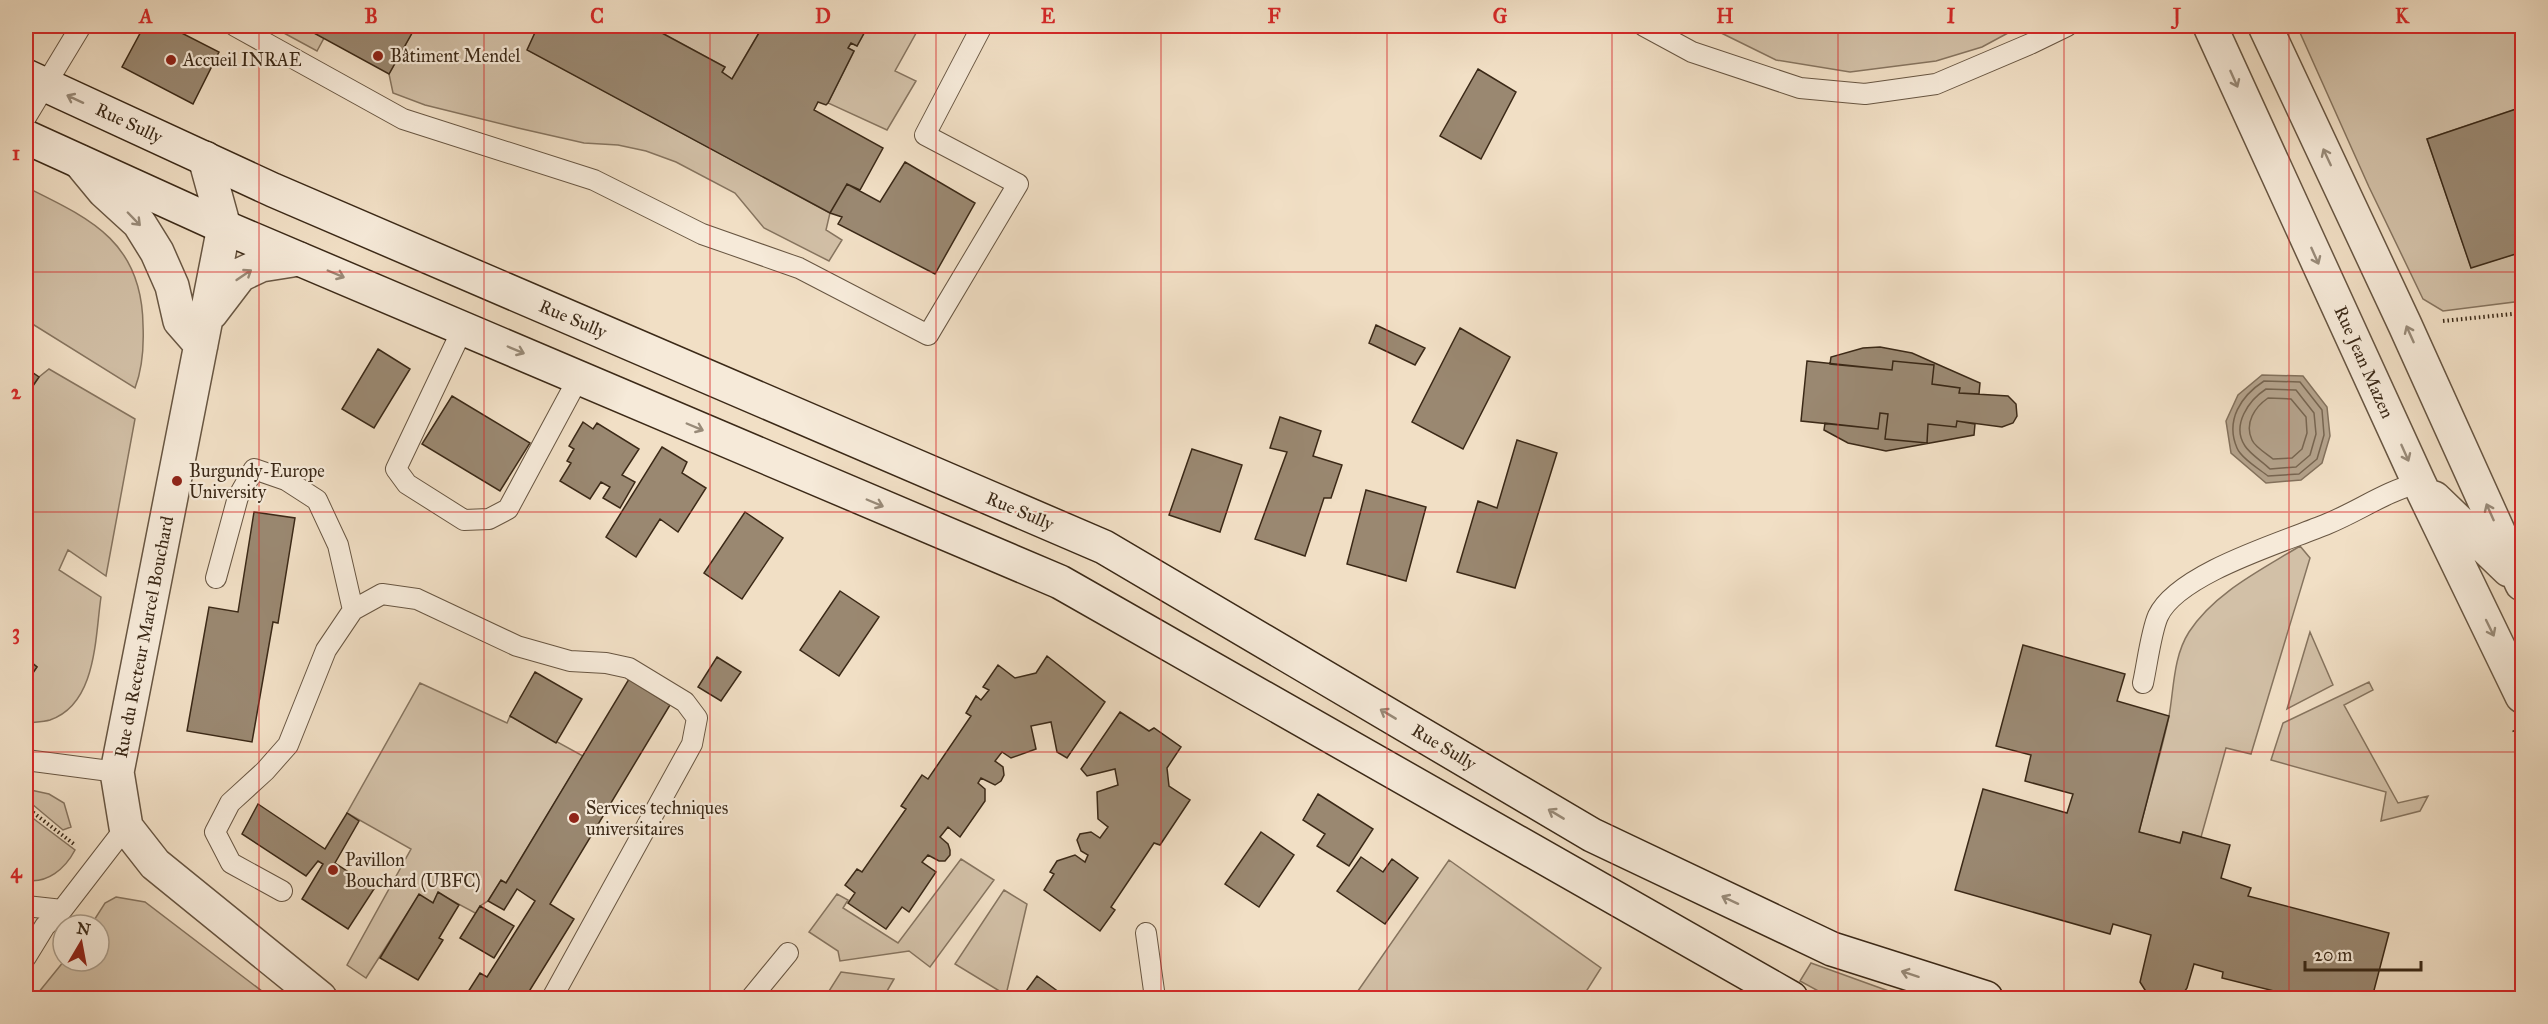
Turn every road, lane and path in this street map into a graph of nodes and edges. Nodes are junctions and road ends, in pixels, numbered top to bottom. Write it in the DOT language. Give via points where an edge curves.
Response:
graph roads {
  1 [pos="81,26"];
  2 [pos="235,26"];
  3 [pos="982,26"];
  4 [pos="1644,26"];
  5 [pos="2067,26"];
  6 [pos="2210,26"];
  7 [pos="2265,26"];
  8 [pos="35,80"];
  9 [pos="26,117"];
  10 [pos="26,137"];
  11 [pos="205,158"];
  12 [pos="80,162"];
  13 [pos="224,227"];
  14 [pos="299,259"];
  15 [pos="2523,313"];
  16 [pos="2406,325"];
  17 [pos="463,328"];
  18 [pos="204,332"];
  19 [pos="579,377"];
  20 [pos="2419,483"];
  21 [pos="216,578"];
  22 [pos="2522,583"];
  23 [pos="353,610"];
  24 [pos="2143,683"];
  25 [pos="2523,696"];
  26 [pos="26,760"];
  27 [pos="117,772"];
  28 [pos="26,807"];
  29 [pos="126,827"];
  30 [pos="99,862"];
  31 [pos="282,891"];
  32 [pos="26,906"];
  33 [pos="62,910"];
  34 [pos="1146,933"];
  35 [pos="788,953"];
  36 [pos="26,957"];
  37 [pos="320,999"];
  38 [pos="552,999"];
  39 [pos="751,999"];
  40 [pos="1155,999"];
  41 [pos="1791,999"];
  42 [pos="1986,999"];
  1 -- 8 [label="lane"];
  2 -- 3 [label="lane" via="403,119 594,180 702,234 799,268 928,335 1018,183 925,135"];
  4 -- 5 [label="lane" via="1692,52 1800,88 1865,94 1936,84"];
  6 -- 20 [label="main road, Rue Jean Mazen, one-way"];
  16 -- 7 [label="main road, one-way"];
  8 -- 9 [label="lane"];
  11 -- 8 [label="main road, Rue Sully, one-way"];
  10 -- 12 [label="main road"];
  11 -- 13 [label="main road"];
  42 -- 11 [label="main road, Rue Sully, one-way" via="1832,949 1592,835 1104,547"];
  12 -- 13 [label="main road"];
  12 -- 18 [label="main road, one-way" via="139,223 172,286 180,321"];
  13 -- 14 [label="main road"];
  13 -- 18 [label="main road, Rue du Recteur Marcel Bouchard"];
  14 -- 17 [label="main road, one-way"];
  18 -- 14 [label="main road, one-way" via="240,275 261,265"];
  15 -- 16 [label="path"];
  22 -- 16 [label="main road, one-way"];
  17 -- 19 [label="main road, one-way"];
  17 -- 19 [label="lane" via="396,469 407,484 464,520 489,519 508,509"];
  18 -- 27 [label="main road, Rue du Recteur Marcel Bouchard"];
  19 -- 41 [label="main road, one-way" via="1060,582"];
  20 -- 22 [label="main road"];
  20 -- 24 [label="lane" via="2397,488 2329,523 2222,566 2183,588 2158,616"];
  20 -- 25 [label="main road, Rue Jean Mazen, one-way"];
  21 -- 23 [label="lane" via="238,497 254,469 286,480 317,500 338,545"];
  23 -- 31 [label="lane" via="326,650 288,745 230,802 215,832 231,862"];
  23 -- 38 [label="lane" via="382,594 417,599 517,646 570,661 628,668 685,702 697,718 692,744"];
  26 -- 27 [label="lane"];
  27 -- 29 [label="main road, Rue du Recteur Marcel Bouchard"];
  28 -- 30 [label="path"];
  29 -- 30 [label="lane"];
  29 -- 37 [label="main road, Rue du Recteur Marcel Bouchard" via="154,864"];
  30 -- 33 [label="lane"];
  32 -- 33 [label="lane"];
  33 -- 36 [label="lane" via="45,926"];
  34 -- 40 [label="lane"];
  35 -- 39 [label="lane"];
}
